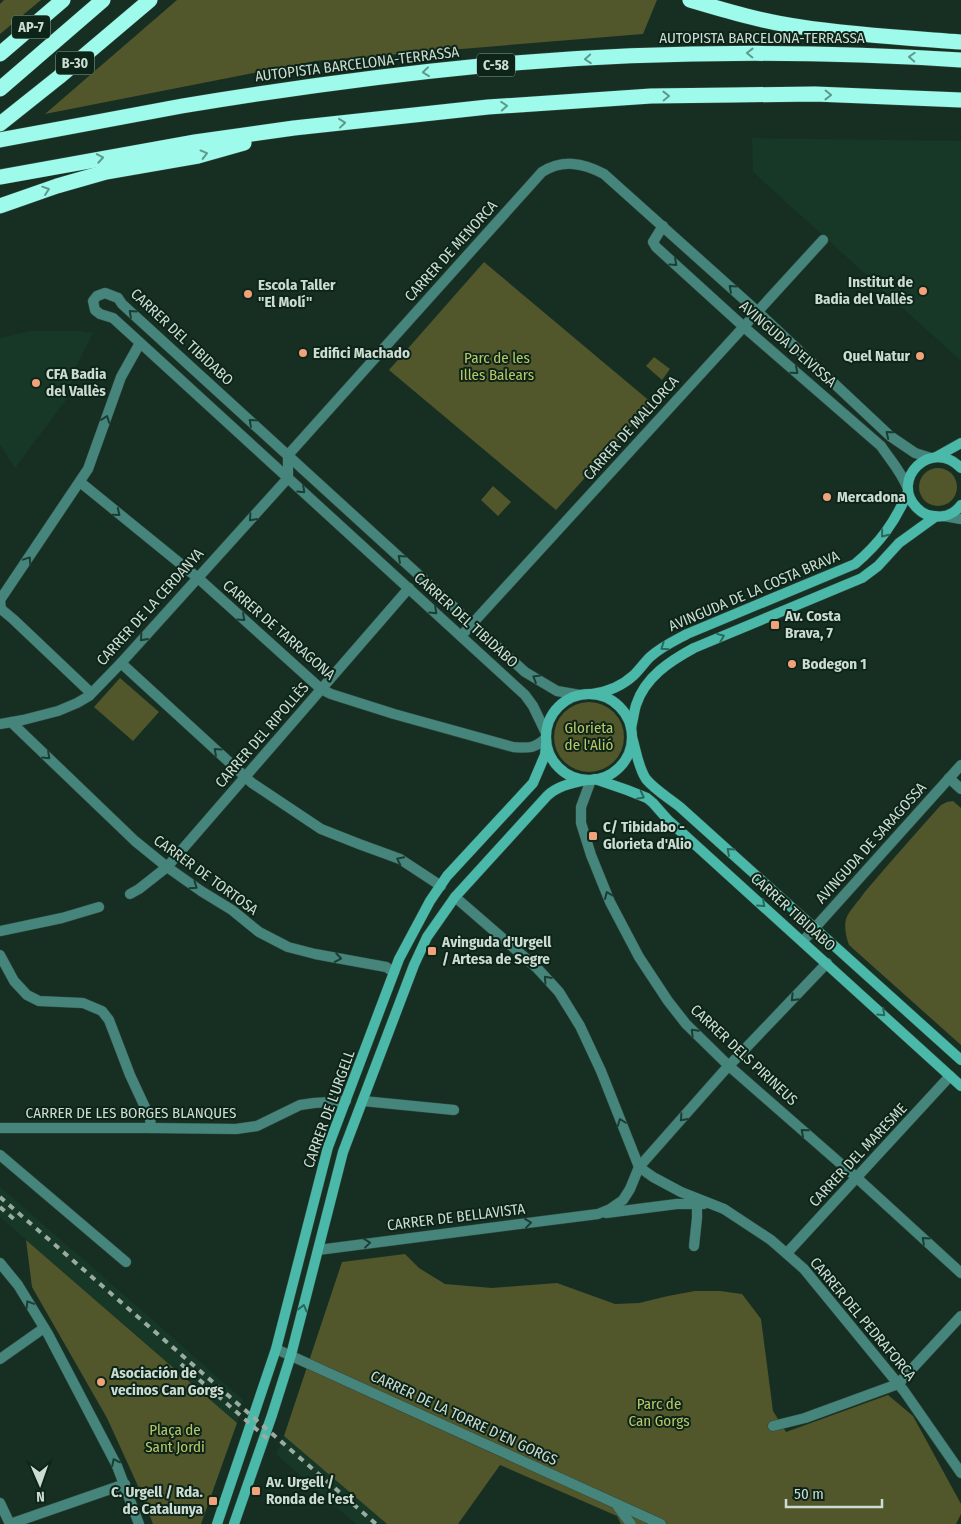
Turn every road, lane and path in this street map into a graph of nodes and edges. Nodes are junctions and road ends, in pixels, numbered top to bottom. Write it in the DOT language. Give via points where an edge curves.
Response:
graph roads {
  1 [pos="63,0"];
  2 [pos="103,0"];
  3 [pos="150,0"];
  4 [pos="690,0"];
  5 [pos="702,0"];
  6 [pos="718,9"];
  7 [pos="961,42"];
  8 [pos="0,54"];
  9 [pos="961,60"];
  10 [pos="0,89"];
  11 [pos="961,100"];
  12 [pos="0,124"];
  13 [pos="294,128"];
  14 [pos="0,140"];
  15 [pos="0,177"];
  16 [pos="0,206"];
  17 [pos="665,228"];
  18 [pos="822,240"];
  19 [pos="758,312"];
  20 [pos="744,327"];
  21 [pos="140,343"];
  22 [pos="961,443"];
  23 [pos="265,457"];
  24 [pos="934,457"];
  25 [pos="288,460"];
  26 [pos="961,468"];
  27 [pos="288,478"];
  28 [pos="80,482"];
  29 [pos="908,490"];
  30 [pos="961,506"];
  31 [pos="939,516"];
  32 [pos="961,519"];
  33 [pos="198,578"];
  34 [pos="409,588"];
  35 [pos="0,600"];
  36 [pos="473,624"];
  37 [pos="461,636"];
  38 [pos="121,663"];
  39 [pos="321,689"];
  40 [pos="91,693"];
  41 [pos="592,694"];
  42 [pos="580,695"];
  43 [pos="11,722"];
  44 [pos="0,724"];
  45 [pos="631,732"];
  46 [pos="546,739"];
  47 [pos="961,765"];
  48 [pos="245,777"];
  49 [pos="949,778"];
  50 [pos="591,780"];
  51 [pos="961,788"];
  52 [pos="167,867"];
  53 [pos="441,886"];
  54 [pos="130,894"];
  55 [pos="455,897"];
  56 [pos="99,907"];
  57 [pos="814,927"];
  58 [pos="0,931"];
  59 [pos="802,941"];
  60 [pos="0,955"];
  61 [pos="827,963"];
  62 [pos="394,972"];
  63 [pos="961,1060"];
  64 [pos="729,1066"];
  65 [pos="950,1076"];
  66 [pos="961,1086"];
  67 [pos="346,1101"];
  68 [pos="363,1101"];
  69 [pos="454,1110"];
  70 [pos="0,1128"];
  71 [pos="151,1128"];
  72 [pos="0,1155"];
  73 [pos="639,1168"];
  74 [pos="857,1178"];
  75 [pos="697,1204"];
  76 [pos="719,1207"];
  77 [pos="598,1214"];
  78 [pos="694,1246"];
  79 [pos="318,1250"];
  80 [pos="787,1253"];
  81 [pos="126,1262"];
  82 [pos="0,1263"];
  83 [pos="961,1273"];
  84 [pos="961,1316"];
  85 [pos="44,1328"];
  86 [pos="276,1349"];
  87 [pos="291,1355"];
  88 [pos="0,1359"];
  89 [pos="898,1384"];
  90 [pos="772,1426"];
  91 [pos="961,1473"];
  92 [pos="124,1484"];
  93 [pos="0,1503"];
  94 [pos="616,1504"];
  95 [pos="10,1524"];
  96 [pos="139,1524"];
  97 [pos="217,1524"];
  98 [pos="234,1524"];
  99 [pos="631,1524"];
  100 [pos="661,1524"];
  1 -- 8 [label="highway, AP-7"];
  2 -- 10 [label="highway, AP-7"];
  3 -- 12 [label="highway, B-30"];
  4 -- 6 [label="highway"];
  5 -- 6 [label="highway"];
  6 -- 7 [label="highway" via="800,27"];
  9 -- 14 [label="highway, AUTOPISTA BARCELONA-TERRASSA / C-58, one-way" via="730,53 491,65 302,88"];
  13 -- 11 [label="highway, one-way" via="488,107 650,96 815,94"];
  15 -- 13 [label="highway, one-way"];
  16 -- 13 [label="highway, one-way" via="106,172 198,156"];
  19 -- 17 [label="street, AVINGUDA D'EIVISSA, one-way"];
  17 -- 20 [label="street, AVINGUDA D'EIVISSA, one-way" via="654,239 656,247"];
  17 -- 25 [label="street, CARRER DE MENORCA" via="604,174 591,167 579,163 550,167 506,212"];
  18 -- 19 [label="street, CARRER DE MALLORCA"];
  19 -- 20 [label="street, CARRER DE MALLORCA"];
  24 -- 19 [label="street, AVINGUDA D'EIVISSA, one-way" via="916,453 890,436"];
  20 -- 29 [label="street, AVINGUDA D'EIVISSA, one-way" via="881,446 897,466"];
  20 -- 36 [label="street, CARRER DE MALLORCA"];
  21 -- 23 [label="street, CARRER DEL TIBIDABO"];
  25 -- 21 [label="street, CARRER DEL TIBIDABO, one-way" via="118,298 105,293 97,296 93,301 95,310 113,318"];
  28 -- 21 [label="street, one-way" via="88,469 120,377"];
  22 -- 24 [label="street, AVINGUDA DE LA COSTA BRAVA"];
  23 -- 25 [label="street"];
  23 -- 27 [label="street, CARRER DEL TIBIDABO"];
  24 -- 26 [label="street" via="949,459"];
  24 -- 29 [label="street, AVINGUDA DE LA COSTA BRAVA" via="920,463 912,472"];
  25 -- 27 [label="street"];
  36 -- 25 [label="street, CARRER DEL TIBIDABO, one-way"];
  27 -- 33 [label="street, CARRER DE LA CERDANYA, one-way"];
  27 -- 34 [label="street, CARRER DEL TIBIDABO, one-way"];
  28 -- 33 [label="street, CARRER DE TARRAGONA, one-way"];
  35 -- 28 [label="street, one-way"];
  29 -- 31 [label="street" via="918,509 928,515"];
  29 -- 41 [label="street, AVINGUDA DE LA COSTA BRAVA, one-way" via="886,533 855,564 687,634 651,656 619,686"];
  30 -- 31 [label="street, AVINGUDA DE LA COSTA BRAVA" via="952,513"];
  31 -- 32 [label="street"];
  45 -- 31 [label="street, AVINGUDA DE LA COSTA BRAVA, one-way" via="642,691 675,658 862,578 899,543"];
  33 -- 38 [label="street, CARRER DE LA CERDANYA, one-way"];
  33 -- 39 [label="street, CARRER DE TARRAGONA, one-way"];
  34 -- 37 [label="street, CARRER DEL TIBIDABO, one-way"];
  34 -- 39 [label="street, CARRER DEL RIPOLLÈS"];
  35 -- 40 [label="street" via="1,609"];
  36 -- 37 [label="street, CARRER DE MALLORCA"];
  42 -- 36 [label="street, CARRER DEL TIBIDABO, one-way" via="557,690 525,672"];
  37 -- 46 [label="street, CARRER DEL TIBIDABO" via="525,695 534,706"];
  38 -- 40 [label="street, CARRER DE LA CERDANYA"];
  48 -- 38 [label="street, one-way"];
  39 -- 46 [label="street, CARRER DE TARRAGONA" via="394,714 513,747 536,747"];
  39 -- 48 [label="street, CARRER DEL RIPOLLÈS"];
  40 -- 43 [label="street, CARRER DE LA CERDANYA" via="58,710"];
  41 -- 42 [label="street"];
  41 -- 45 [label="street" via="617,705 626,715"];
  42 -- 46 [label="street" via="559,706 552,715"];
  43 -- 44 [label="street, CARRER DE LA CERDANYA"];
  43 -- 52 [label="street, CARRER DE TORTOSA, one-way" via="135,841"];
  45 -- 50 [label="street" via="630,749 625,760 607,776"];
  57 -- 45 [label="street, one-way" via="646,779"];
  46 -- 50 [label="street" via="556,765 576,778"];
  46 -- 53 [label="street, CARRER DE L'URGELL" via="545,755 533,783"];
  47 -- 49 [label="street, AVINGUDA DE SARAGOSSA"];
  48 -- 52 [label="street, CARRER DEL RIPOLLÈS"];
  53 -- 48 [label="street, one-way" via="400,859 321,828"];
  49 -- 51 [label="street"];
  49 -- 57 [label="street, AVINGUDA DE SARAGOSSA"];
  50 -- 55 [label="street, CARRER DE L'URGELL" via="551,792"];
  50 -- 59 [label="street, CARRER TIBIDABO, one-way" via="637,793 653,803"];
  64 -- 50 [label="street, CARRER DELS PIRINEUS, one-way" via="686,1024 668,1001 610,902 581,823 581,807"];
  52 -- 54 [label="street, CARRER DEL RIPOLLÈS"];
  52 -- 62 [label="street, CARRER DE TORTOSA, one-way" via="259,932 288,947 386,967"];
  53 -- 62 [label="street, CARRER DE L'URGELL" via="413,930"];
  55 -- 68 [label="street, CARRER DE L'URGELL" via="427,937"];
  73 -- 55 [label="street, one-way" via="585,1035 559,992 537,968"];
  56 -- 58 [label="street"];
  57 -- 59 [label="street, AVINGUDA DE SARAGOSSA"];
  57 -- 63 [label="street"];
  59 -- 61 [label="street, CARRER TIBIDABO"];
  60 -- 71 [label="street" via="14,980 27,994 40,1001 83,1003 102,1011 112,1027 150,1118"];
  61 -- 64 [label="street, CARRER DE BELLAVISTA, one-way"];
  61 -- 65 [label="street, CARRER TIBIDABO, one-way"];
  62 -- 67 [label="street, CARRER DE L'URGELL"];
  64 -- 73 [label="street, CARRER DE BELLAVISTA, one-way"];
  74 -- 64 [label="street, CARRER DELS PIRINEUS, one-way"];
  65 -- 66 [label="street, CARRER TIBIDABO"];
  65 -- 74 [label="street, CARRER DEL MARESME"];
  67 -- 71 [label="street, CARRER DE LES BORGES BLANQUES" via="300,1105 265,1123 247,1128"];
  67 -- 86 [label="street, CARRER DE L'URGELL" via="325,1158"];
  68 -- 69 [label="street"];
  68 -- 79 [label="street, CARRER DE L'URGELL" via="343,1152"];
  70 -- 71 [label="street, CARRER DE LES BORGES BLANQUES"];
  72 -- 81 [label="street"];
  73 -- 76 [label="street" via="681,1192"];
  73 -- 77 [label="street, CARRER DE BELLAVISTA" via="623,1200"];
  74 -- 80 [label="street, CARRER DEL MARESME"];
  83 -- 74 [label="street, CARRER DELS PIRINEUS, one-way"];
  75 -- 76 [label="street, CARRER DE BELLAVISTA"];
  75 -- 77 [label="street, CARRER DE BELLAVISTA"];
  75 -- 78 [label="street"];
  76 -- 80 [label="street, CARRER DEL PEDRAFORCA"];
  79 -- 77 [label="street, CARRER DE BELLAVISTA, one-way"];
  87 -- 79 [label="street, CARRER DE L'URGELL, one-way"];
  80 -- 89 [label="street, CARRER DEL PEDRAFORCA" via="804,1269"];
  85 -- 82 [label="street, one-way" via="18,1285"];
  84 -- 89 [label="street"];
  85 -- 88 [label="street"];
  92 -- 85 [label="street, one-way"];
  86 -- 87 [label="street, CARRER DE LA TORRE D'EN GORGS"];
  86 -- 97 [label="street, CARRER DE L'URGELL"];
  87 -- 94 [label="street, CARRER DE LA TORRE D'EN GORGS"];
  87 -- 98 [label="street, CARRER DE L'URGELL"];
  89 -- 90 [label="street" via="805,1418"];
  89 -- 91 [label="street, CARRER DEL PEDRAFORCA"];
  92 -- 95 [label="street"];
  92 -- 96 [label="street"];
  93 -- 95 [label="street"];
  94 -- 99 [label="street, CARRER DE LA TORRE D'EN GORGS"];
  94 -- 100 [label="street"];
}
